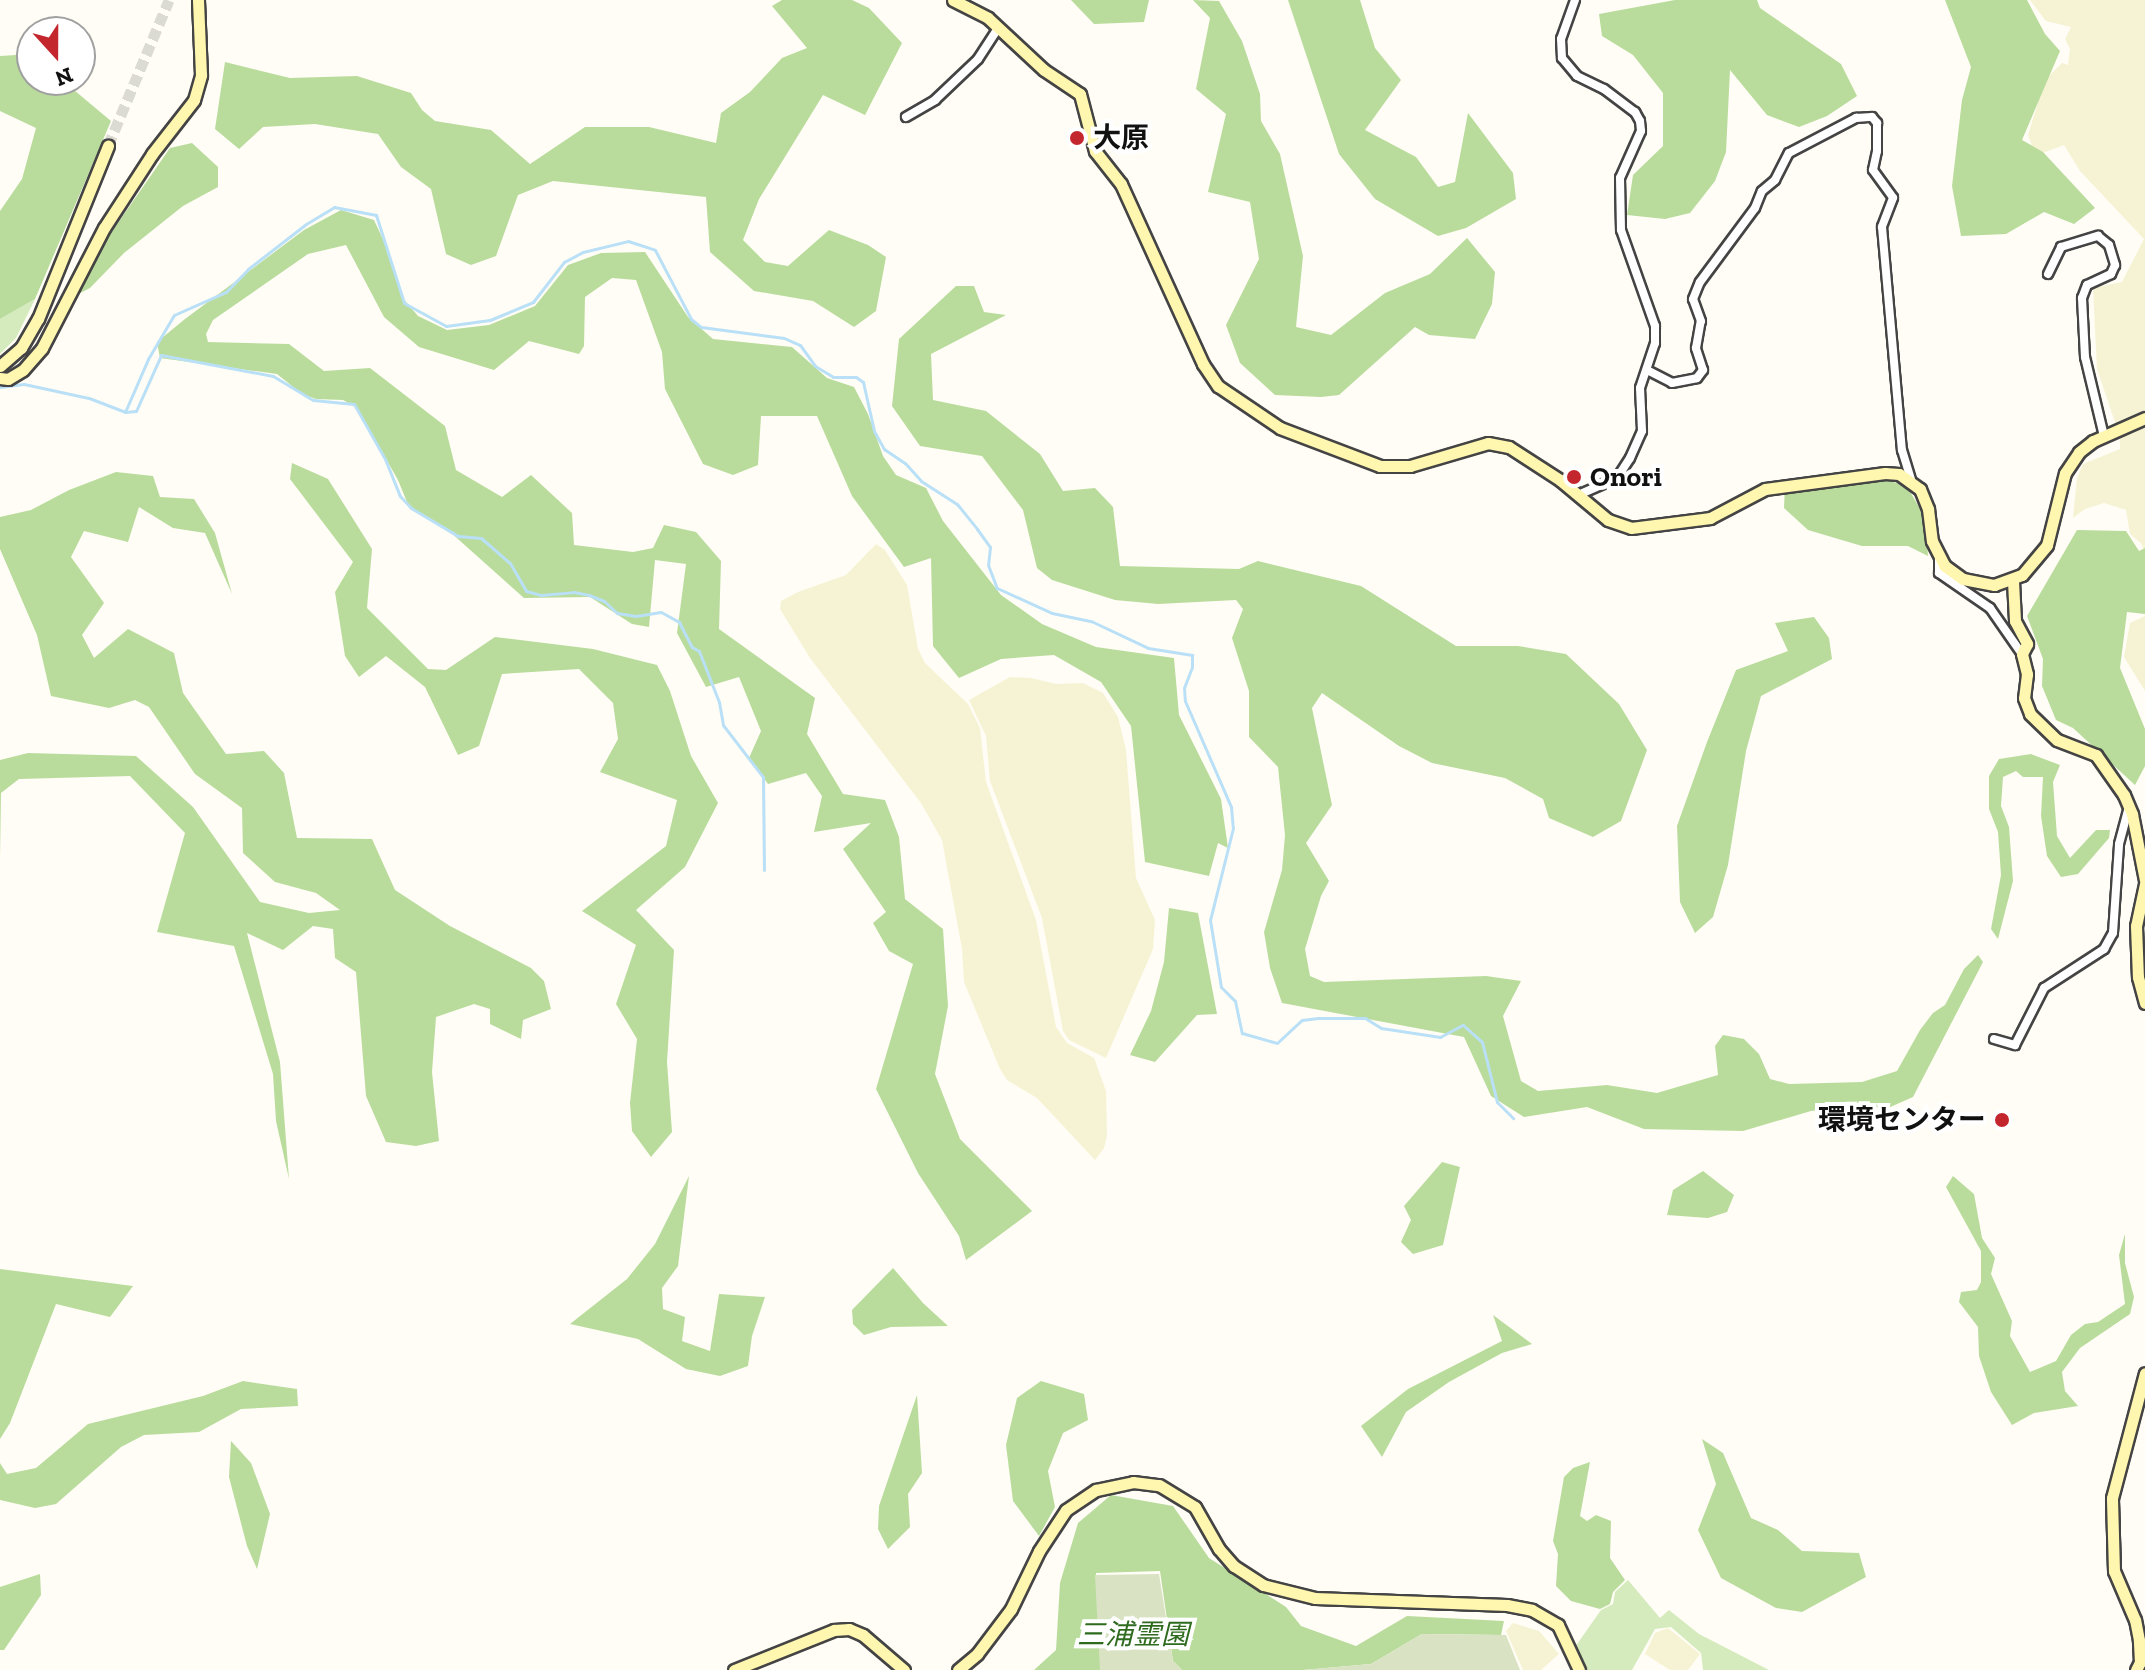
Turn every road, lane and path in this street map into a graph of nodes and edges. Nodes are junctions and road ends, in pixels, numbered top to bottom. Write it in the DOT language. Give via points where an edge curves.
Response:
graph roads {
  1 [pos="198,0"];
  2 [pos="953,0"];
  3 [pos="1575,0"];
  4 [pos="998,28"];
  5 [pos="906,117"];
  6 [pos="108,146"];
  7 [pos="2048,274"];
  8 [pos="0,366"];
  9 [pos="1647,370"];
  10 [pos="0,378"];
  11 [pos="2145,418"];
  12 [pos="2104,436"];
  13 [pos="1911,480"];
  14 [pos="1578,495"];
  15 [pos="1939,557"];
  16 [pos="2013,581"];
  17 [pos="2022,654"];
  18 [pos="2129,806"];
  19 [pos="2145,882"];
  20 [pos="2145,1003"];
  21 [pos="1994,1039"];
  22 [pos="2145,1373"];
  23 [pos="734,1670"];
  24 [pos="904,1670"];
  25 [pos="958,1670"];
  26 [pos="1579,1670"];
  27 [pos="2136,1670"];
  1 -- 10 [label="street" via="201,75 194,100 104,228 42,348 15,376"];
  2 -- 4 [label="street"];
  3 -- 9 [label="street" via="1561,39 1562,58 1577,76 1635,112 1641,124 1620,178 1621,230 1653,311 1655,343"];
  4 -- 5 [label="street" via="978,59 935,100"];
  4 -- 14 [label="street" via="1080,94 1095,151 1121,184 1218,386 1280,428 1380,466 1399,469 1476,446 1499,445 1518,451"];
  6 -- 8 [label="street" via="38,319 21,348"];
  7 -- 12 [label="street" via="2061,247 2098,236 2109,245 2115,265 2111,274 2087,285 2082,298 2085,357"];
  9 -- 13 [label="street" via="1672,383 1697,378 1703,370 1696,348 1701,321 1693,299 1700,282 1789,153 1856,118 1872,117 1877,123 1873,170 1893,198 1882,227 1900,437"];
  9 -- 14 [label="street" via="1640,388 1642,431 1625,470"];
  11 -- 12 [label="street"];
  12 -- 16 [label="street" via="2072,461 2047,545"];
  13 -- 14 [label="street" via="1885,473 1777,487 1749,495 1710,518 1631,528 1608,520"];
  13 -- 15 [label="street" via="1928,509"];
  15 -- 16 [label="street" via="1954,574 1973,583"];
  15 -- 17 [label="street" via="1939,573 1990,608"];
  16 -- 17 [label="street" via="2015,621 2027,644"];
  17 -- 18 [label="street" via="2027,674 2024,698 2035,721 2057,740 2096,755"];
  18 -- 19 [label="street"];
  18 -- 21 [label="street" via="2119,844 2113,933 2104,949 2044,988 2015,1045"];
  19 -- 20 [label="street" via="2136,926"];
  22 -- 27 [label="street" via="2112,1498 2114,1571 2135,1620 2140,1662"];
  23 -- 24 [label="street" via="834,1630 849,1629"];
  25 -- 26 [label="street" via="1011,1609 1066,1510 1096,1490 1133,1482 1159,1485 1195,1507 1226,1558 1263,1585 1315,1598 1532,1610 1558,1625"];
}
